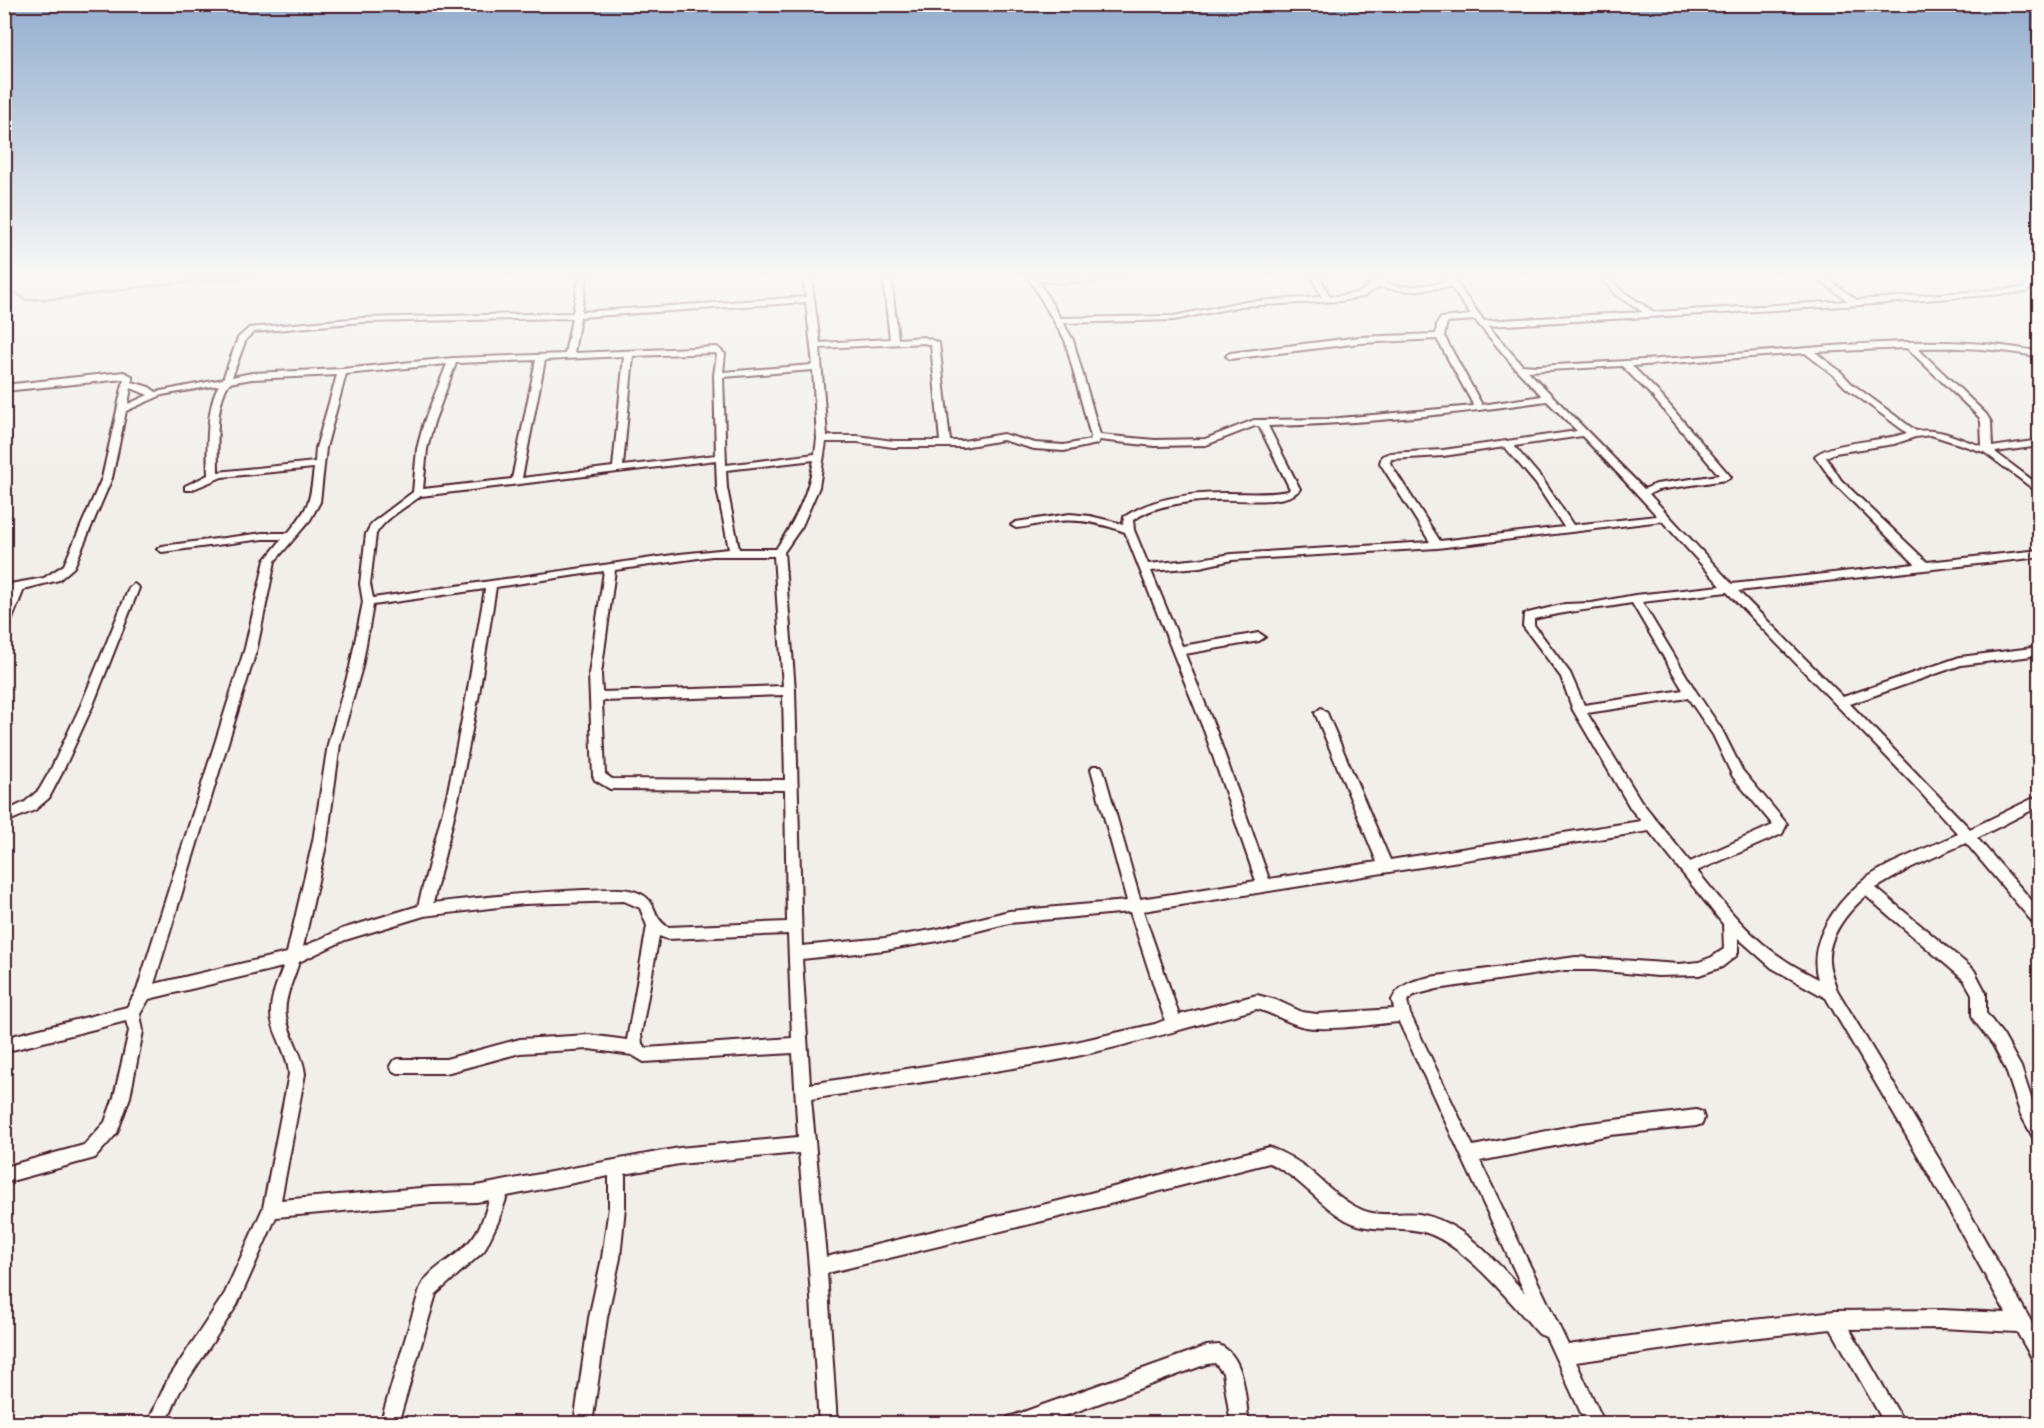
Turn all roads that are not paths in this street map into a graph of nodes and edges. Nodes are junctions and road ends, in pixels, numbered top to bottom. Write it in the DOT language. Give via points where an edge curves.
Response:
graph roads {
  1 [pos="240,344"];
  2 [pos="571,344"];
  3 [pos="853,344"];
  4 [pos="935,344"];
  5 [pos="1070,344"];
  6 [pos="1332,344"];
  7 [pos="1444,344"];
  8 [pos="1500,344"];
  9 [pos="816,346"];
  10 [pos="1911,347"];
  11 [pos="1808,351"];
  12 [pos="629,353"];
  13 [pos="541,356"];
  14 [pos="569,356"];
  15 [pos="2040,356"];
  16 [pos="1230,357"];
  17 [pos="453,361"];
  18 [pos="1624,363"];
  19 [pos="817,367"];
  20 [pos="1519,367"];
  21 [pos="342,372"];
  22 [pos="718,375"];
  23 [pos="227,379"];
  24 [pos="128,384"];
  25 [pos="4,388"];
  26 [pos="154,395"];
  27 [pos="1549,398"];
  28 [pos="123,409"];
  29 [pos="1480,409"];
  30 [pos="1262,423"];
  31 [pos="1584,433"];
  32 [pos="1914,434"];
  33 [pos="1096,437"];
  34 [pos="822,439"];
  35 [pos="2040,443"];
  36 [pos="945,444"];
  37 [pos="1508,444"];
  38 [pos="1987,450"];
  39 [pos="819,456"];
  40 [pos="721,457"];
  41 [pos="318,465"];
  42 [pos="722,468"];
  43 [pos="618,469"];
  44 [pos="213,475"];
  45 [pos="516,482"];
  46 [pos="188,488"];
  47 [pos="2040,491"];
  48 [pos="418,493"];
  49 [pos="1641,494"];
  50 [pos="1664,518"];
  51 [pos="1016,525"];
  52 [pos="1570,528"];
  53 [pos="1129,530"];
  54 [pos="289,536"];
  55 [pos="1437,545"];
  56 [pos="162,549"];
  57 [pos="779,552"];
  58 [pos="735,553"];
  59 [pos="2040,553"];
  60 [pos="1923,566"];
  61 [pos="610,568"];
  62 [pos="1144,568"];
  63 [pos="490,584"];
  64 [pos="20,587"];
  65 [pos="1728,587"];
  66 [pos="134,588"];
  67 [pos="4,590"];
  68 [pos="1635,599"];
  69 [pos="368,602"];
  70 [pos="4,624"];
  71 [pos="1259,637"];
  72 [pos="1177,651"];
  73 [pos="2040,651"];
  74 [pos="789,690"];
  75 [pos="1691,693"];
  76 [pos="595,697"];
  77 [pos="1841,702"];
  78 [pos="1579,710"];
  79 [pos="1321,713"];
  80 [pos="1097,769"];
  81 [pos="790,784"];
  82 [pos="2040,800"];
  83 [pos="4,818"];
  84 [pos="1652,825"];
  85 [pos="1968,836"];
  86 [pos="1386,868"];
  87 [pos="1689,868"];
  88 [pos="1265,887"];
  89 [pos="1865,887"];
  90 [pos="1135,906"];
  91 [pos="424,910"];
  92 [pos="2040,921"];
  93 [pos="1730,922"];
  94 [pos="654,926"];
  95 [pos="795,928"];
  96 [pos="795,953"];
  97 [pos="293,958"];
  98 [pos="144,993"];
  99 [pos="1831,993"];
  100 [pos="132,1013"];
  101 [pos="1403,1015"];
  102 [pos="1174,1023"];
  103 [pos="4,1045"];
  104 [pos="801,1045"];
  105 [pos="635,1048"];
  106 [pos="398,1066"];
  107 [pos="805,1092"];
  108 [pos="1696,1118"];
  109 [pos="2040,1133"];
  110 [pos="806,1144"];
  111 [pos="1469,1155"];
  112 [pos="617,1167"];
  113 [pos="4,1175"];
  114 [pos="500,1190"];
  115 [pos="271,1209"];
  116 [pos="818,1267"];
  117 [pos="1835,1320"];
  118 [pos="2020,1323"];
  119 [pos="1554,1338"];
  120 [pos="1563,1355"];
  121 [pos="2040,1356"];
  122 [pos="1023,1422"];
  123 [pos="156,1424"];
  124 [pos="388,1424"];
  125 [pos="583,1424"];
  126 [pos="828,1424"];
  127 [pos="1240,1424"];
  128 [pos="1596,1424"];
  129 [pos="1896,1424"];
  1 -- 23 [label="street"];
  2 -- 14 [label="street"];
  3 -- 9 [label="street"];
  4 -- 36 [label="street"];
  5 -- 33 [label="street"];
  6 -- 16 [label="street"];
  7 -- 29 [label="street"];
  8 -- 20 [label="street"];
  9 -- 19 [label="street"];
  10 -- 11 [label="street"];
  10 -- 15 [label="street" via="1983,345"];
  10 -- 38 [label="street" via="1983,416"];
  11 -- 18 [label="street"];
  11 -- 32 [label="street"];
  12 -- 14 [label="street"];
  12 -- 22 [label="street" via="717,350 721,354"];
  12 -- 43 [label="street"];
  13 -- 14 [label="street"];
  13 -- 17 [label="street"];
  13 -- 45 [label="street"];
  17 -- 21 [label="street"];
  17 -- 48 [label="street" via="422,448"];
  18 -- 20 [label="street"];
  18 -- 49 [label="street" via="1726,477 1656,487"];
  19 -- 22 [label="street"];
  19 -- 34 [label="street"];
  20 -- 27 [label="street"];
  21 -- 23 [label="street"];
  21 -- 41 [label="street"];
  22 -- 40 [label="street"];
  23 -- 26 [label="street"];
  23 -- 44 [label="street" via="219,392 216,410"];
  24 -- 25 [label="street" via="129,378 124,375"];
  24 -- 26 [label="street"];
  24 -- 28 [label="street"];
  26 -- 28 [label="street"];
  27 -- 29 [label="street"];
  27 -- 31 [label="street"];
  28 -- 64 [label="street" via="107,478 69,567 57,577"];
  29 -- 30 [label="street" via="1328,422"];
  30 -- 33 [label="street" via="1245,425 1206,442 1155,443"];
  30 -- 53 [label="street" via="1295,489 1291,493 1224,496 1155,506 1128,519"];
  31 -- 37 [label="street"];
  31 -- 49 [label="street"];
  32 -- 38 [label="street" via="1942,434"];
  32 -- 60 [label="street" via="1820,456 1838,482"];
  33 -- 36 [label="street" via="1086,445 1064,448 1034,446 1003,437"];
  34 -- 36 [label="street"];
  34 -- 39 [label="street"];
  35 -- 38 [label="street"];
  37 -- 52 [label="street" via="1540,482"];
  37 -- 55 [label="street" via="1385,458"];
  38 -- 47 [label="street"];
  39 -- 42 [label="street"];
  39 -- 57 [label="street" via="814,487 805,509"];
  40 -- 42 [label="street"];
  40 -- 43 [label="street"];
  41 -- 44 [label="street"];
  41 -- 54 [label="street" via="315,502"];
  42 -- 58 [label="street" via="724,505"];
  43 -- 45 [label="street"];
  44 -- 46 [label="street"];
  45 -- 48 [label="street"];
  48 -- 69 [label="street" via="384,518 371,534 365,584"];
  49 -- 50 [label="street"];
  50 -- 52 [label="street"];
  50 -- 65 [label="street"];
  51 -- 53 [label="street" via="1049,519 1100,519"];
  52 -- 55 [label="street"];
  53 -- 62 [label="street"];
  54 -- 56 [label="street"];
  54 -- 98 [label="street" via="270,561 251,648"];
  55 -- 62 [label="street" via="1232,557"];
  57 -- 58 [label="street"];
  57 -- 74 [label="street"];
  58 -- 61 [label="street"];
  59 -- 60 [label="street"];
  60 -- 65 [label="street"];
  61 -- 63 [label="street"];
  61 -- 76 [label="street"];
  62 -- 72 [label="street"];
  63 -- 69 [label="street"];
  63 -- 91 [label="street" via="454,791"];
  64 -- 67 [label="street"];
  64 -- 70 [label="street"];
  65 -- 68 [label="street"];
  65 -- 77 [label="street"];
  66 -- 83 [label="street" via="56,773 44,794 30,806"];
  68 -- 75 [label="street"];
  68 -- 78 [label="street" via="1528,617 1529,626 1567,677"];
  69 -- 97 [label="street" via="356,667 334,744 320,841"];
  71 -- 72 [label="street"];
  72 -- 88 [label="street" via="1211,733"];
  73 -- 77 [label="street" via="1960,661"];
  74 -- 76 [label="street"];
  74 -- 81 [label="street"];
  75 -- 78 [label="street"];
  75 -- 87 [label="street" via="1718,733 1737,772 1780,824 1777,830"];
  76 -- 81 [label="street" via="597,766 599,776 610,784"];
  77 -- 85 [label="street"];
  78 -- 84 [label="street"];
  79 -- 86 [label="street"];
  80 -- 90 [label="street"];
  81 -- 95 [label="street"];
  82 -- 85 [label="street"];
  84 -- 86 [label="street"];
  84 -- 87 [label="street"];
  85 -- 89 [label="street" via="1905,863"];
  85 -- 92 [label="street"];
  86 -- 88 [label="street"];
  87 -- 93 [label="street"];
  88 -- 90 [label="street"];
  89 -- 99 [label="street" via="1836,918 1826,940 1822,960"];
  89 -- 109 [label="street" via="1969,975 1979,993 1979,1015 2013,1067 2027,1110"];
  90 -- 96 [label="street" via="1009,916 938,935"];
  90 -- 102 [label="street"];
  91 -- 94 [label="street" via="524,898 624,895 646,904"];
  91 -- 97 [label="street" via="342,935"];
  93 -- 99 [label="street" via="1777,963"];
  93 -- 101 [label="street" via="1731,952 1722,961 1706,967 1663,969 1576,963 1433,984 1401,995"];
  94 -- 95 [label="street" via="667,933"];
  94 -- 105 [label="street" via="634,1034"];
  95 -- 96 [label="street"];
  96 -- 104 [label="street"];
  97 -- 98 [label="street"];
  97 -- 115 [label="street" via="278,1016 297,1074"];
  98 -- 100 [label="street"];
  99 -- 118 [label="street" via="1933,1165"];
  100 -- 103 [label="street"];
  100 -- 113 [label="street" via="136,1031 122,1097 111,1127 89,1152"];
  101 -- 102 [label="street" via="1317,1021 1257,1002"];
  101 -- 111 [label="street"];
  102 -- 107 [label="street" via="1156,1031 1067,1051"];
  104 -- 105 [label="street" via="644,1055"];
  104 -- 107 [label="street"];
  105 -- 106 [label="street" via="589,1042 520,1046 446,1066"];
  107 -- 110 [label="street"];
  108 -- 111 [label="street" via="1598,1129"];
  110 -- 112 [label="street" via="679,1156"];
  110 -- 116 [label="street"];
  111 -- 119 [label="street"];
  112 -- 114 [label="street"];
  112 -- 125 [label="street" via="611,1258"];
  114 -- 115 [label="street"];
  114 -- 124 [label="street" via="477,1246 429,1289"];
  115 -- 123 [label="street" via="231,1299 173,1387"];
  116 -- 119 [label="street" via="1269,1155 1283,1160 1353,1215 1375,1222 1426,1224 1446,1233 1504,1283"];
  116 -- 126 [label="street"];
  117 -- 118 [label="street"];
  117 -- 120 [label="street"];
  117 -- 129 [label="street"];
  118 -- 121 [label="street"];
  119 -- 120 [label="street"];
  120 -- 128 [label="street"];
  122 -- 127 [label="street" via="1219,1354 1231,1369"];
}
